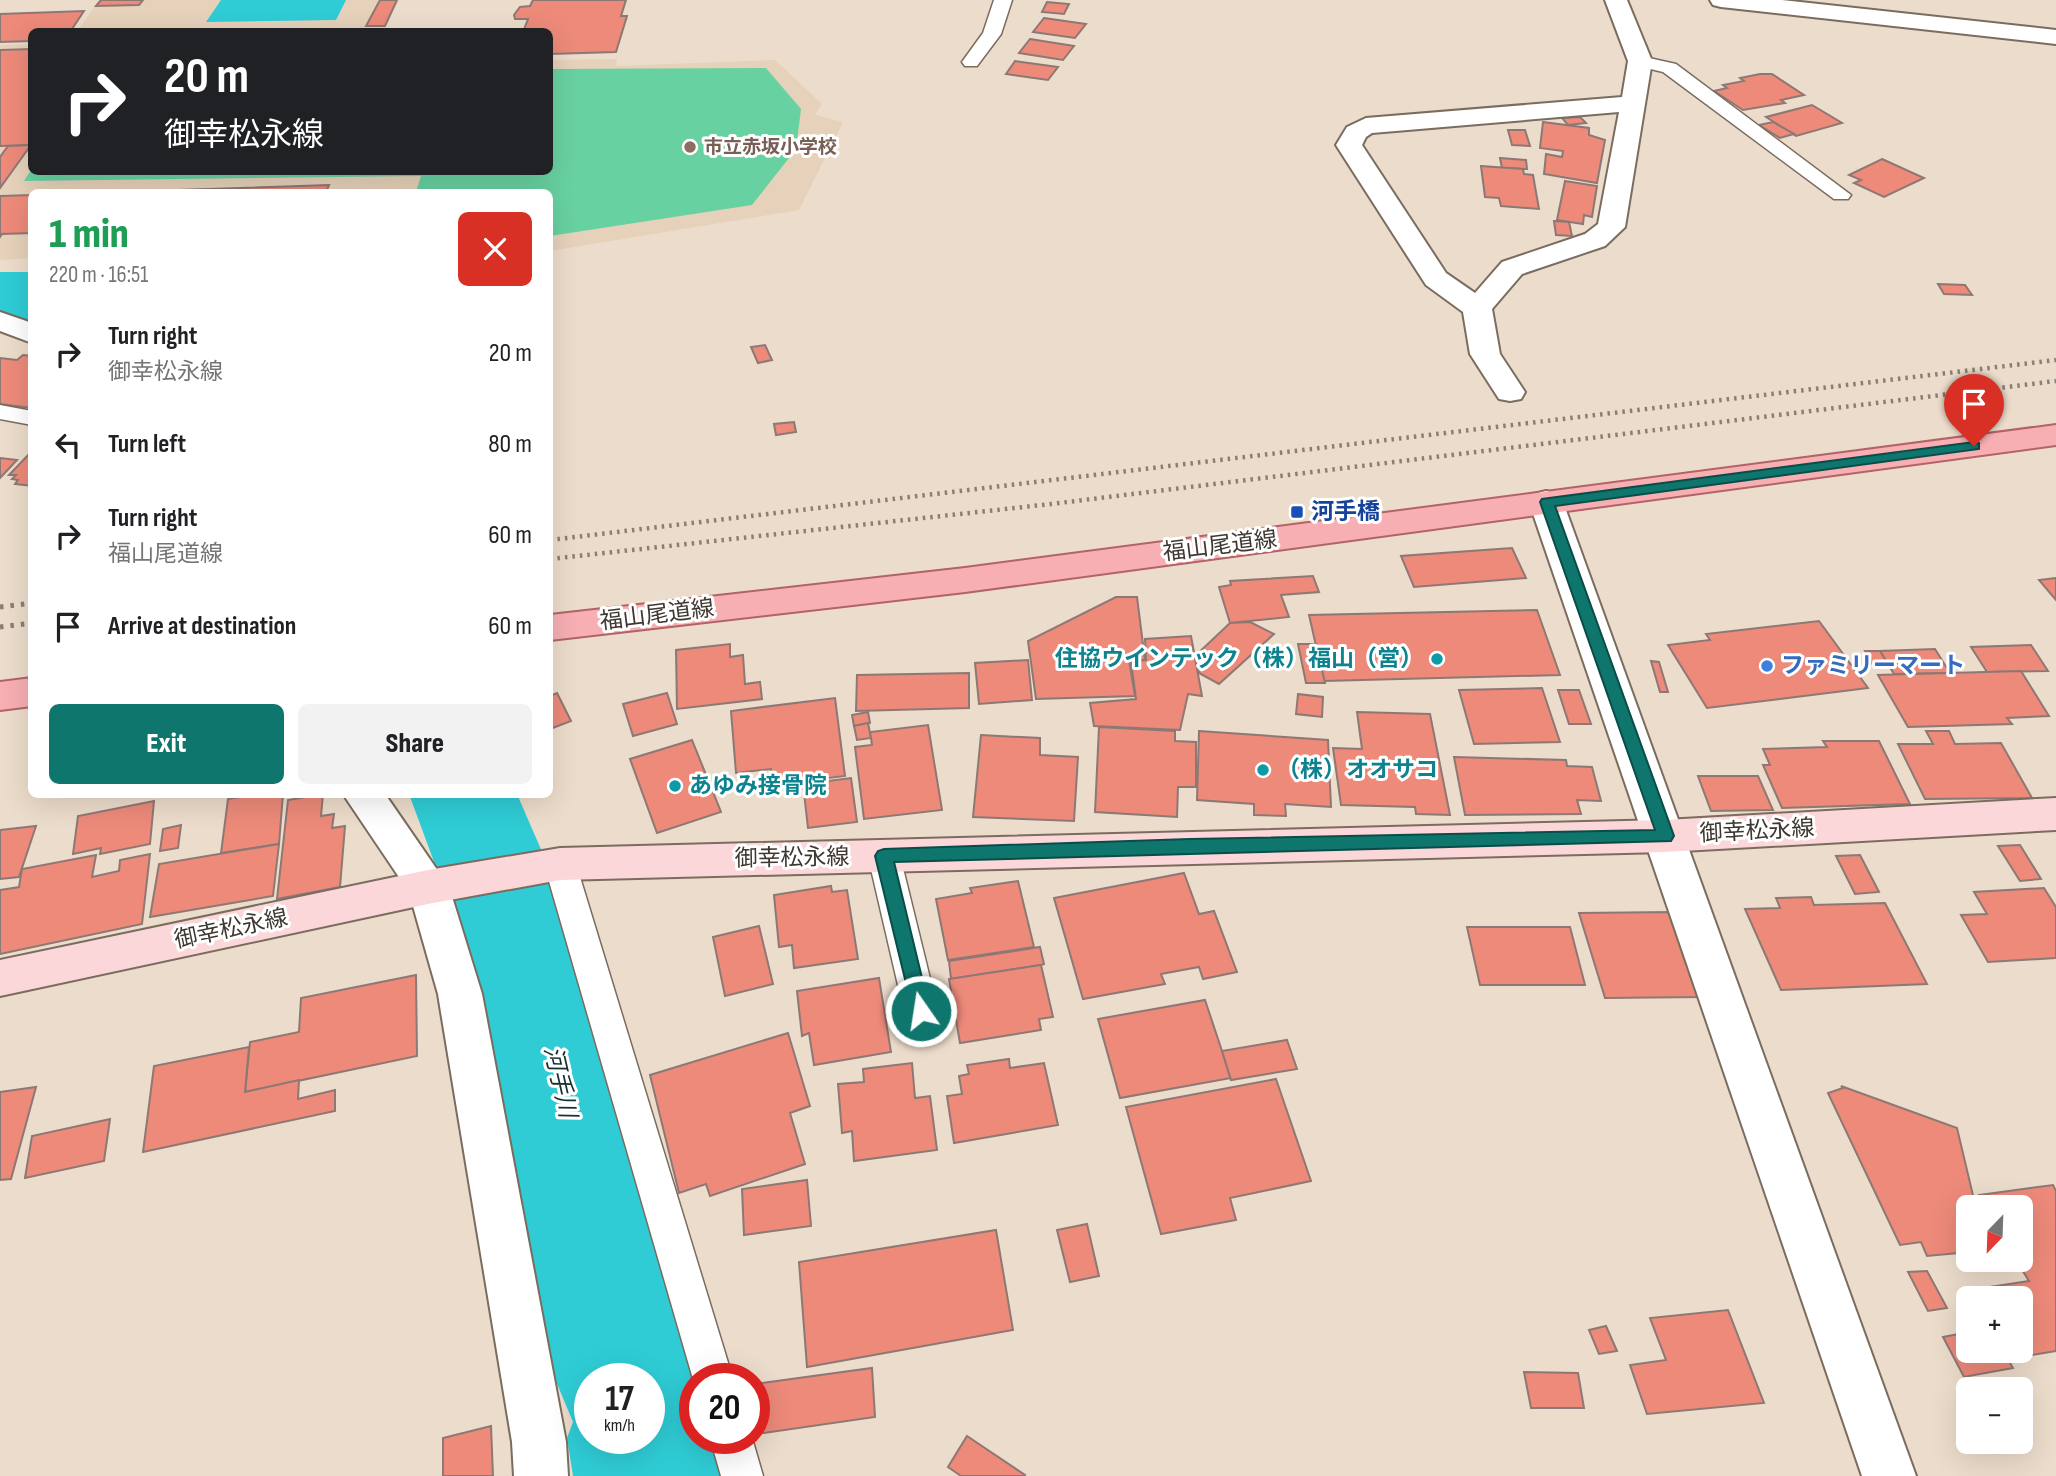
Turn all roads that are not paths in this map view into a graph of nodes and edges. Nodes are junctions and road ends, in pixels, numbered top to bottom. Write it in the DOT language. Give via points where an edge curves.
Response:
graph roads {
  1 [pos="1003,0"];
  2 [pos="1616,0"];
  3 [pos="1721,0"];
  4 [pos="2056,37"];
  5 [pos="1640,61"];
  6 [pos="971,62"];
  7 [pos="1634,103"];
  8 [pos="1841,195"];
  9 [pos="1477,308"];
  10 [pos="0,321"];
  11 [pos="28,332"];
  12 [pos="1510,392"];
  13 [pos="0,412"];
  14 [pos="28,417"];
  15 [pos="2056,435"];
  16 [pos="1546,502"];
  17 [pos="553,628"];
  18 [pos="28,692"];
  19 [pos="0,696"];
  20 [pos="366,798"];
  21 [pos="2056,814"];
  22 [pos="1665,836"];
  23 [pos="884,856"];
  24 [pos="548,866"];
  25 [pos="441,884"];
  26 [pos="0,978"];
  27 [pos="921,1011"];
  28 [pos="708,1363"];
  29 [pos="736,1454"];
  30 [pos="541,1476"];
  31 [pos="742,1476"];
  32 [pos="1889,1476"];
  1 -- 6 [label="lane" via="992,34"];
  2 -- 5 [label="street"];
  3 -- 4 [label="street"];
  5 -- 7 [label="street"];
  5 -- 8 [label="lane" via="1669,68"];
  7 -- 9 [label="street" via="1611,227 1595,240 1512,268"];
  7 -- 9 [label="street" via="1366,126 1356,132 1349,145 1436,279"];
  9 -- 12 [label="street" via="1485,354"];
  10 -- 11 [label="street"];
  13 -- 14 [label="lane"];
  15 -- 16 [label="main road, 福山尾道線"];
  16 -- 17 [label="main road, 福山尾道線" via="951,581"];
  16 -- 22 [label="street"];
  18 -- 19 [label="main road"];
  20 -- 25 [label="street"];
  21 -- 22 [label="main road, 御幸松永線"];
  22 -- 23 [label="main road, 御幸松永線"];
  22 -- 32 [label="street"];
  23 -- 24 [label="main road, 御幸松永線"];
  23 -- 27 [label="lane"];
  24 -- 25 [label="main road, 御幸松永線"];
  24 -- 28 [label="lane"];
  25 -- 26 [label="main road, 御幸松永線"];
  25 -- 30 [label="street" via="537,1429"];
  29 -- 31 [label="lane"];
}
